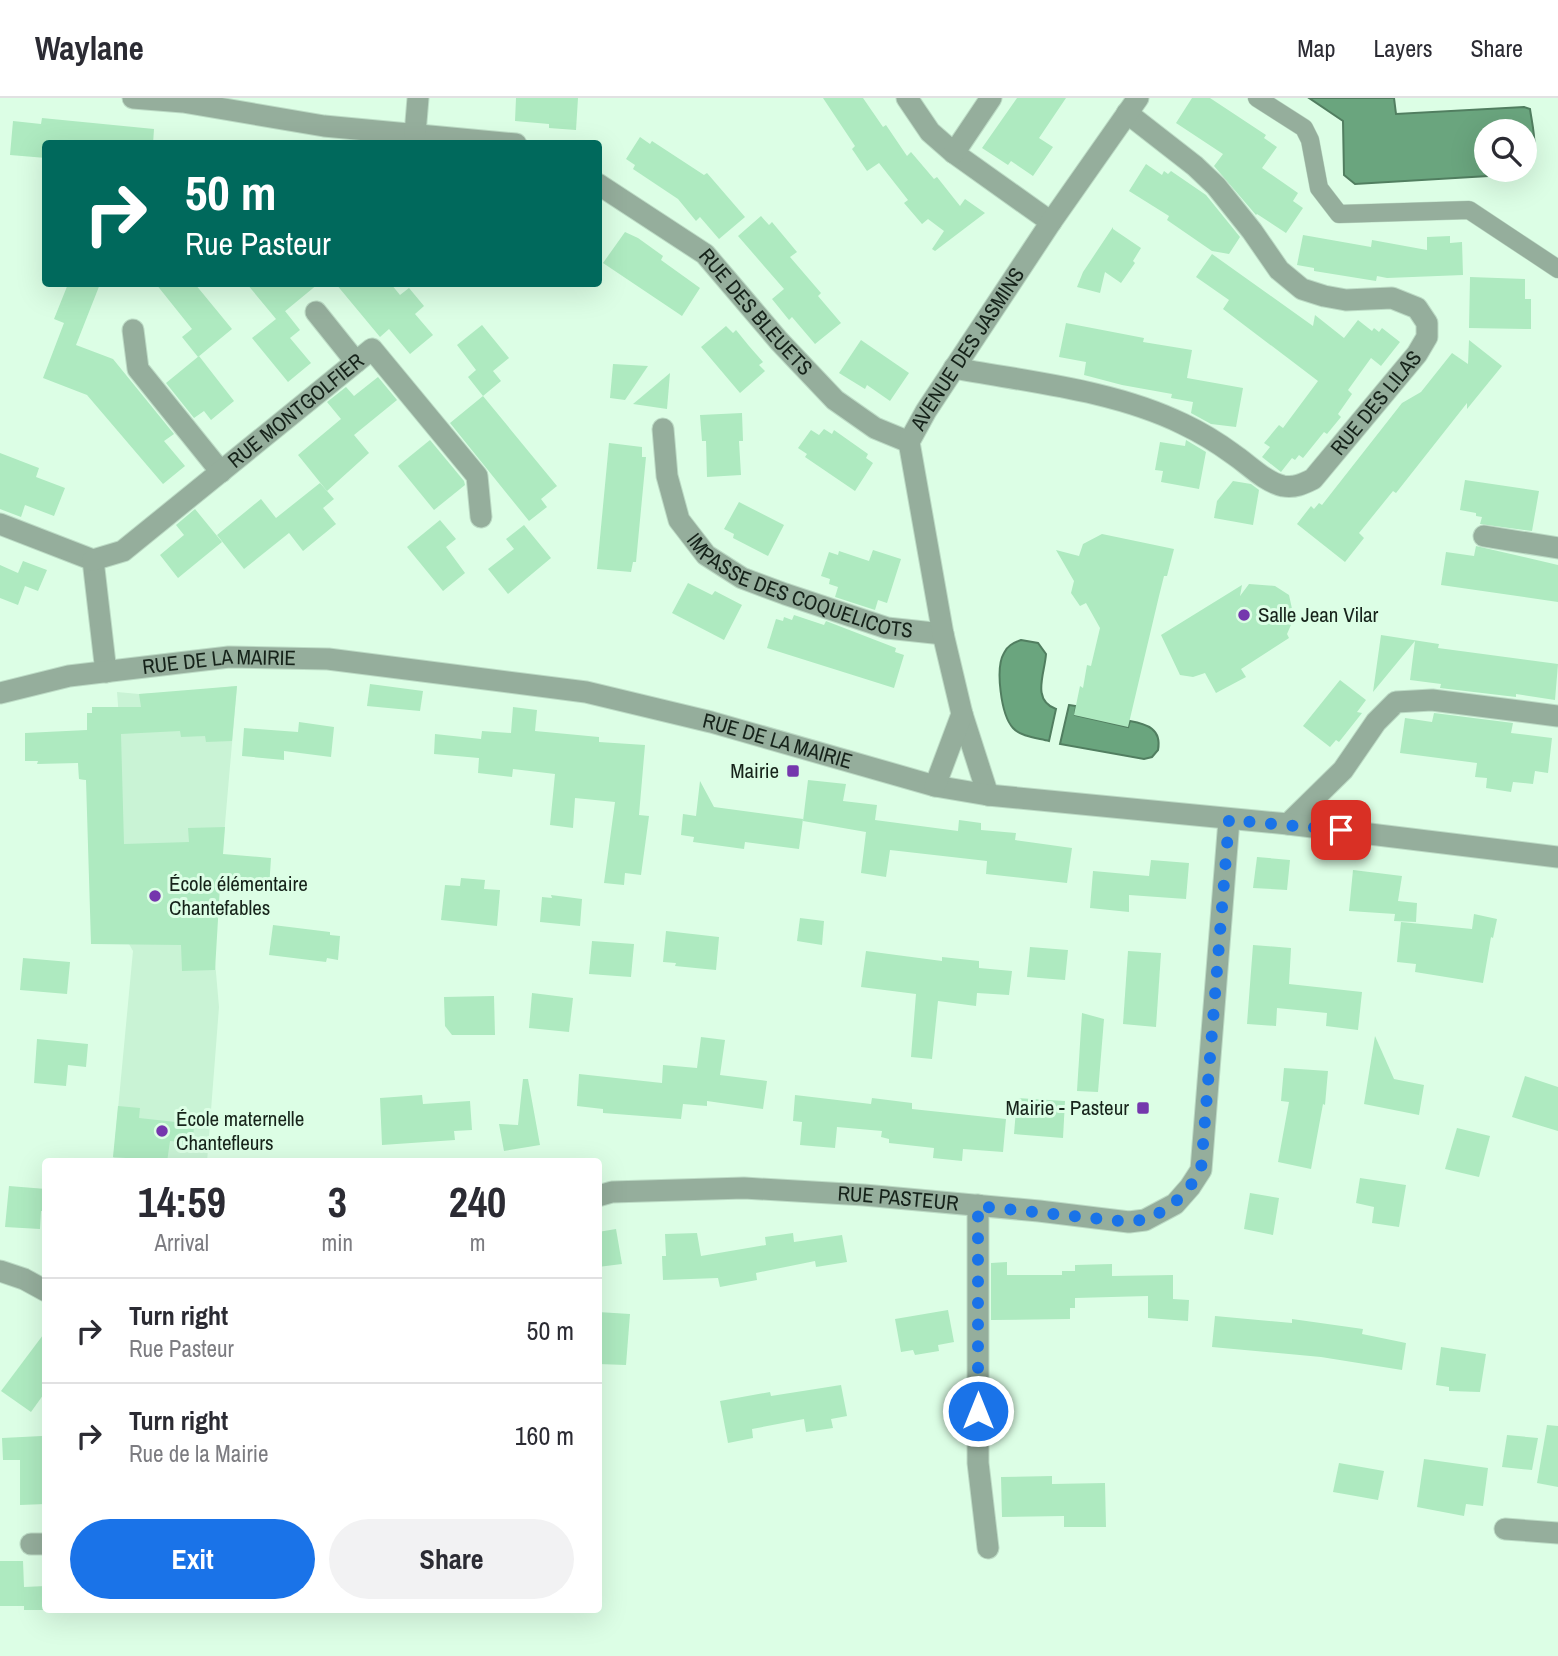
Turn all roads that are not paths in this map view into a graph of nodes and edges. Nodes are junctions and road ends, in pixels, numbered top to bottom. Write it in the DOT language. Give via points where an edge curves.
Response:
graph roads {
  1 [pos="132,98"];
  2 [pos="418,98"];
  3 [pos="907,98"];
  4 [pos="991,98"];
  5 [pos="1256,98"];
  6 [pos="162,99"];
  7 [pos="1132,106"];
  8 [pos="415,134"];
  9 [pos="476,140"];
  10 [pos="954,153"];
  11 [pos="602,187"];
  12 [pos="1051,222"];
  13 [pos="1558,269"];
  14 [pos="316,312"];
  15 [pos="133,330"];
  16 [pos="364,355"];
  17 [pos="954,368"];
  18 [pos="663,429"];
  19 [pos="909,442"];
  20 [pos="221,472"];
  21 [pos="481,517"];
  22 [pos="0,524"];
  23 [pos="1483,536"];
  24 [pos="1558,548"];
  25 [pos="93,559"];
  26 [pos="943,634"];
  27 [pos="106,671"];
  28 [pos="0,694"];
  29 [pos="961,714"];
  30 [pos="1558,716"];
  31 [pos="935,786"];
  32 [pos="988,795"];
  33 [pos="1229,820"];
  34 [pos="1288,824"];
  35 [pos="1558,857"];
  36 [pos="602,1195"];
  37 [pos="978,1206"];
  38 [pos="0,1272"];
  39 [pos="42,1289"];
  40 [pos="1505,1529"];
  41 [pos="1558,1533"];
  42 [pos="988,1548"];
  1 -- 6 [label="street"];
  2 -- 8 [label="street"];
  3 -- 10 [label="street" via="930,132"];
  4 -- 10 [label="street"];
  5 -- 13 [label="street" via="1304,128 1319,188 1339,214 1469,210"];
  6 -- 8 [label="street" via="324,126"];
  7 -- 12 [label="street, AVENUE DES JASMINS"];
  7 -- 17 [label="street, RUE DES LILAS" via="1173,151 1216,186 1279,270 1301,289 1346,300 1392,298 1417,308 1427,323 1427,337 1417,354 1313,480 1298,487 1268,480 1184,424 1155,412 1088,393"];
  8 -- 9 [label="street"];
  10 -- 12 [label="street"];
  11 -- 19 [label="street, RUE DES BLEUETS" via="705,254 835,400 875,428"];
  12 -- 17 [label="street, AVENUE DES JASMINS"];
  14 -- 16 [label="street"];
  15 -- 20 [label="street, RUE MONTGOLFIER" via="138,369"];
  16 -- 20 [label="street, RUE MONTGOLFIER"];
  16 -- 21 [label="street" via="477,476"];
  17 -- 19 [label="street, AVENUE DES JASMINS"];
  18 -- 26 [label="street, IMPASSE DES COQUELICOTS" via="667,476 679,520 706,555 741,578 810,603 887,628"];
  19 -- 26 [label="street, AVENUE DES JASMINS"];
  20 -- 25 [label="street, RUE MONTGOLFIER" via="123,551"];
  22 -- 25 [label="street"];
  23 -- 24 [label="street"];
  25 -- 27 [label="street"];
  26 -- 29 [label="street, AVENUE DES JASMINS"];
  27 -- 28 [label="street, RUE DE LA MAIRIE"];
  27 -- 31 [label="street, RUE DE LA MAIRIE" via="229,657 328,659 586,692 711,722"];
  29 -- 31 [label="street"];
  29 -- 32 [label="street, AVENUE DES JASMINS"];
  30 -- 34 [label="street" via="1432,700 1396,702 1343,770"];
  31 -- 32 [label="street, RUE DE LA MAIRIE"];
  32 -- 33 [label="street, RUE DE LA MAIRIE"];
  33 -- 34 [label="street, RUE DE LA MAIRIE"];
  33 -- 37 [label="street, RUE PASTEUR" via="1201,1170 1190,1187 1175,1204 1145,1220 1129,1222"];
  34 -- 35 [label="street, RUE DE LA MAIRIE"];
  36 -- 37 [label="street, RUE PASTEUR" via="744,1188"];
  37 -- 42 [label="street" via="978,1463"];
  38 -- 39 [label="street"];
  40 -- 41 [label="street"];
}
